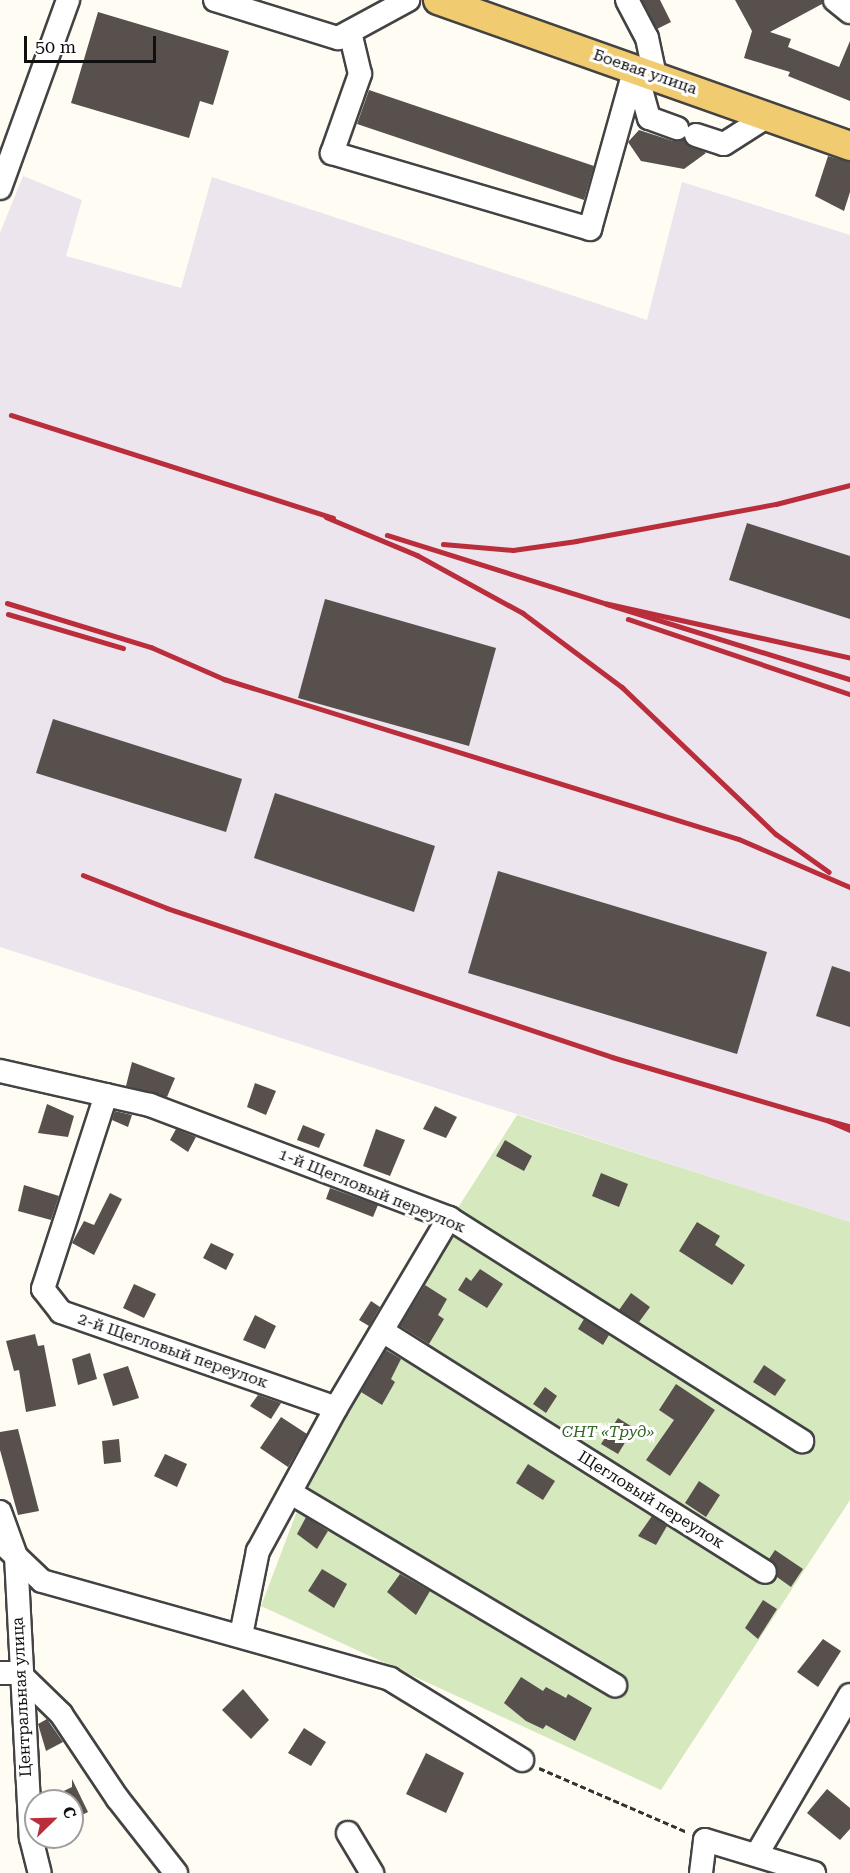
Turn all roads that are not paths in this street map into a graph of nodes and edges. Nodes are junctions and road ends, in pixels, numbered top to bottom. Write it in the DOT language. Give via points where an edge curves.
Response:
graph roads {
  1 [pos="68,0"];
  2 [pos="215,0"];
  3 [pos="408,0"];
  4 [pos="627,0"];
  5 [pos="835,0"];
  6 [pos="446,1"];
  7 [pos="850,12"];
  8 [pos="350,32"];
  9 [pos="645,72"];
  10 [pos="768,116"];
  11 [pos="850,146"];
  12 [pos="0,188"];
  13 [pos="0,1071"];
  14 [pos="106,1095"];
  15 [pos="449,1218"];
  16 [pos="384,1332"];
  17 [pos="336,1408"];
  18 [pos="802,1441"];
  19 [pos="291,1493"];
  20 [pos="0,1512"];
  21 [pos="8,1549"];
  22 [pos="765,1572"];
  23 [pos="242,1635"];
  24 [pos="10,1673"];
  25 [pos="615,1684"];
  26 [pos="850,1695"];
  27 [pos="522,1760"];
  28 [pos="348,1833"];
  29 [pos="757,1854"];
  30 [pos="40,1873"];
  31 [pos="176,1873"];
  32 [pos="372,1873"];
  33 [pos="702,1873"];
  34 [pos="814,1873"];
  1 -- 12 [label="street"];
  2 -- 8 [label="street" via="338,38"];
  3 -- 8 [label="street"];
  4 -- 9 [label="street" via="647,38"];
  5 -- 7 [label="street"];
  6 -- 9 [label="main road, Боевая улица"];
  8 -- 9 [label="street" via="360,74 332,153 590,229"];
  9 -- 10 [label="main road, Боевая улица"];
  9 -- 10 [label="street" via="649,118 724,144"];
  10 -- 11 [label="main road, Боевая улица"];
  13 -- 14 [label="street, 1-й Щегловый переулок"];
  14 -- 15 [label="street, 1-й Щегловый переулок" via="150,1105"];
  14 -- 17 [label="street, 2-й Щегловый переулок" via="43,1289 61,1312"];
  15 -- 16 [label="street"];
  15 -- 18 [label="street, 1-й Щегловый переулок"];
  16 -- 17 [label="street"];
  16 -- 22 [label="street, Щегловый переулок"];
  17 -- 19 [label="street"];
  19 -- 23 [label="street" via="258,1551"];
  19 -- 25 [label="street"];
  20 -- 21 [label="street"];
  21 -- 23 [label="street" via="42,1581"];
  21 -- 24 [label="street, Центральная улица"];
  23 -- 27 [label="street" via="390,1679"];
  24 -- 30 [label="street, Центральная улица" via="31,1838"];
  24 -- 31 [label="street" via="61,1714 118,1799"];
  26 -- 29 [label="street"];
  28 -- 32 [label="street"];
  29 -- 33 [label="street" via="705,1840"];
  29 -- 34 [label="street"];
}
